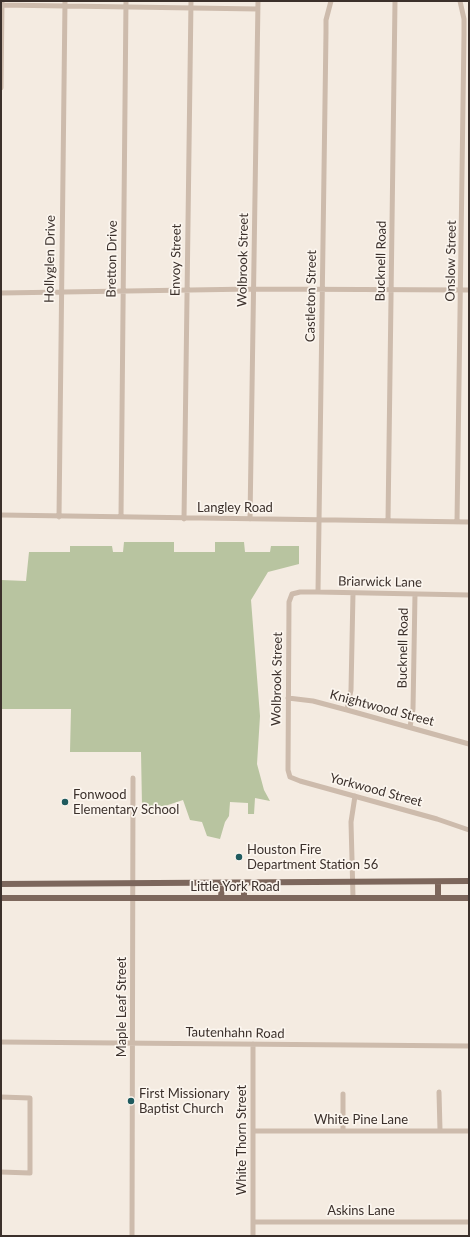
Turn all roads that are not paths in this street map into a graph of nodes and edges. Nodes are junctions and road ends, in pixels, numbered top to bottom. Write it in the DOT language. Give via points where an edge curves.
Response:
graph roads {
  1 [pos="191,1"];
  2 [pos="258,1"];
  3 [pos="331,1"];
  4 [pos="395,1"];
  5 [pos="460,1"];
  6 [pos="2,3"];
  7 [pos="65,4"];
  8 [pos="126,4"];
  9 [pos="191,8"];
  10 [pos="258,9"];
  11 [pos="1,88"];
  12 [pos="253,289"];
  13 [pos="123,290"];
  14 [pos="461,290"];
  15 [pos="469,290"];
  16 [pos="187,291"];
  17 [pos="322,291"];
  18 [pos="392,291"];
  19 [pos="61,292"];
  20 [pos="1,293"];
  21 [pos="1,515"];
  22 [pos="59,517"];
  23 [pos="121,517"];
  24 [pos="184,519"];
  25 [pos="250,519"];
  26 [pos="319,519"];
  27 [pos="388,521"];
  28 [pos="457,522"];
  29 [pos="469,522"];
  30 [pos="318,592"];
  31 [pos="353,593"];
  32 [pos="292,594"];
  33 [pos="415,594"];
  34 [pos="469,595"];
  35 [pos="288,698"];
  36 [pos="348,710"];
  37 [pos="410,727"];
  38 [pos="469,744"];
  39 [pos="288,764"];
  40 [pos="133,778"];
  41 [pos="355,796"];
  42 [pos="469,830"];
  43 [pos="469,881"];
  44 [pos="353,882"];
  45 [pos="438,882"];
  46 [pos="134,883"];
  47 [pos="222,883"];
  48 [pos="244,883"];
  49 [pos="1,884"];
  50 [pos="353,897"];
  51 [pos="1,898"];
  52 [pos="133,898"];
  53 [pos="221,898"];
  54 [pos="244,898"];
  55 [pos="438,898"];
  56 [pos="469,898"];
  57 [pos="1,1042"];
  58 [pos="133,1043"];
  59 [pos="253,1044"];
  60 [pos="469,1046"];
  61 [pos="439,1092"];
  62 [pos="343,1094"];
  63 [pos="1,1097"];
  64 [pos="343,1130"];
  65 [pos="440,1130"];
  66 [pos="469,1130"];
  67 [pos="253,1132"];
  68 [pos="1,1172"];
  69 [pos="253,1222"];
  70 [pos="469,1222"];
  71 [pos="132,1236"];
  72 [pos="253,1236"];
  1 -- 9 [label="street, Envoy Street"];
  2 -- 10 [label="street, Wolbrook Street"];
  3 -- 17 [label="street, Castleton Street" via="326,20"];
  4 -- 18 [label="street, Bucknell Road"];
  5 -- 14 [label="street, Onslow Street" via="464,19"];
  6 -- 7 [label="street"];
  6 -- 11 [label="street"];
  7 -- 8 [label="street"];
  7 -- 19 [label="street, Hollyglen Drive"];
  8 -- 9 [label="street"];
  8 -- 13 [label="street, Bretton Drive"];
  9 -- 10 [label="street"];
  9 -- 16 [label="street, Envoy Street"];
  10 -- 12 [label="street, Wolbrook Street"];
  12 -- 16 [label="street"];
  12 -- 17 [label="street"];
  12 -- 25 [label="street, Wolbrook Street"];
  13 -- 16 [label="street"];
  13 -- 19 [label="street"];
  13 -- 23 [label="street, Bretton Drive"];
  14 -- 15 [label="street"];
  14 -- 18 [label="street"];
  14 -- 28 [label="street, Onslow Street"];
  16 -- 24 [label="street, Envoy Street"];
  17 -- 18 [label="street"];
  17 -- 26 [label="street, Castleton Street"];
  18 -- 27 [label="street, Bucknell Road"];
  19 -- 20 [label="street"];
  19 -- 22 [label="street, Hollyglen Drive"];
  21 -- 22 [label="street, Langley Road"];
  22 -- 23 [label="street, Langley Road"];
  23 -- 24 [label="street, Langley Road"];
  24 -- 25 [label="street, Langley Road"];
  25 -- 26 [label="street, Langley Road"];
  26 -- 27 [label="street, Langley Road"];
  26 -- 30 [label="street, Castleton Street"];
  27 -- 28 [label="street, Langley Road"];
  28 -- 29 [label="street, Langley Road"];
  30 -- 31 [label="street, Briarwick Lane"];
  30 -- 32 [label="street, Briarwick Lane"];
  31 -- 33 [label="street, Briarwick Lane"];
  31 -- 36 [label="street" via="351,690"];
  32 -- 35 [label="street, Wolbrook Street" via="289,602"];
  33 -- 34 [label="street, Briarwick Lane"];
  33 -- 37 [label="street, Bucknell Road" via="413,709"];
  35 -- 36 [label="street, Knightwood Street"];
  35 -- 39 [label="street, Wolbrook Street"];
  36 -- 37 [label="street, Knightwood Street"];
  37 -- 38 [label="street, Knightwood Street"];
  39 -- 41 [label="street, Yorkwood Street" via="290,776 295,779"];
  40 -- 46 [label="street, Maple Leaf Street"];
  41 -- 42 [label="street, Yorkwood Street" via="437,818"];
  41 -- 44 [label="street" via="351,822"];
  43 -- 45 [label="main road, Little York Road"];
  44 -- 45 [label="main road, Little York Road"];
  44 -- 48 [label="main road, Little York Road"];
  44 -- 50 [label="street"];
  45 -- 55 [label="main road"];
  46 -- 47 [label="main road, Little York Road"];
  46 -- 49 [label="main road, Little York Road"];
  46 -- 52 [label="street, Maple Leaf Street"];
  47 -- 48 [label="main road, Little York Road"];
  47 -- 53 [label="main road"];
  48 -- 54 [label="main road"];
  50 -- 54 [label="main road, Little York Road"];
  50 -- 55 [label="main road, Little York Road"];
  51 -- 52 [label="main road, Little York Road"];
  52 -- 53 [label="main road, Little York Road"];
  52 -- 58 [label="street, Maple Leaf Street"];
  53 -- 54 [label="main road, Little York Road"];
  55 -- 56 [label="main road, Little York Road"];
  57 -- 58 [label="street, Tautenhahn Road"];
  58 -- 59 [label="street, Tautenhahn Road"];
  58 -- 71 [label="street, Maple Leaf Street"];
  59 -- 60 [label="street, Tautenhahn Road"];
  59 -- 67 [label="street, White Thorn Street"];
  61 -- 65 [label="street"];
  62 -- 64 [label="street"];
  63 -- 68 [label="street" via="30,1098 30,1173"];
  64 -- 65 [label="street, White Pine Lane"];
  64 -- 67 [label="street, White Pine Lane"];
  65 -- 66 [label="street, White Pine Lane"];
  67 -- 69 [label="street, White Thorn Street"];
  69 -- 70 [label="street, Askins Lane"];
  69 -- 72 [label="street, White Thorn Street"];
}
